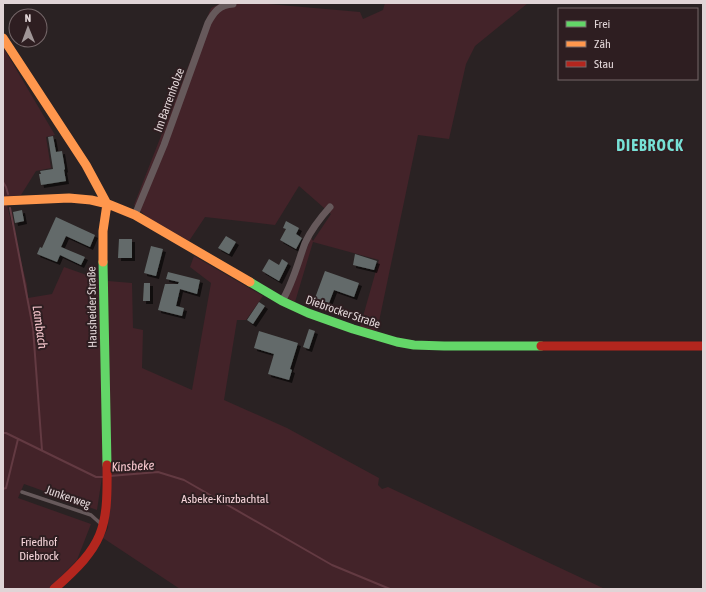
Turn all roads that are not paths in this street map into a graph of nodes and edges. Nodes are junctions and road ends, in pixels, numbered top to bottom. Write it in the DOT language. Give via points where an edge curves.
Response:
graph roads {
  1 [pos="233,4"];
  2 [pos="3,38"];
  3 [pos="3,201"];
  4 [pos="107,204"];
  5 [pos="330,207"];
  6 [pos="135,214"];
  7 [pos="282,301"];
  8 [pos="703,346"];
  9 [pos="22,492"];
  10 [pos="104,526"];
  11 [pos="54,589"];
  1 -- 6 [label="street, Im Barrenholze" via="222,6 208,23 164,145"];
  2 -- 4 [label="main road" via="86,165"];
  3 -- 4 [label="main road, Diebrocker Straße" via="80,198"];
  4 -- 6 [label="main road, Diebrocker Straße"];
  4 -- 10 [label="main road, Hausheider Straße" via="103,246 107,469"];
  5 -- 7 [label="street" via="306,241"];
  6 -- 7 [label="main road, Diebrocker Straße"];
  7 -- 8 [label="main road, Diebrocker Straße" via="322,319 384,339 412,344"];
  9 -- 10 [label="lane, Junkerweg" via="91,515"];
  10 -- 11 [label="main road, Hausheider Straße" via="88,555"];
}
